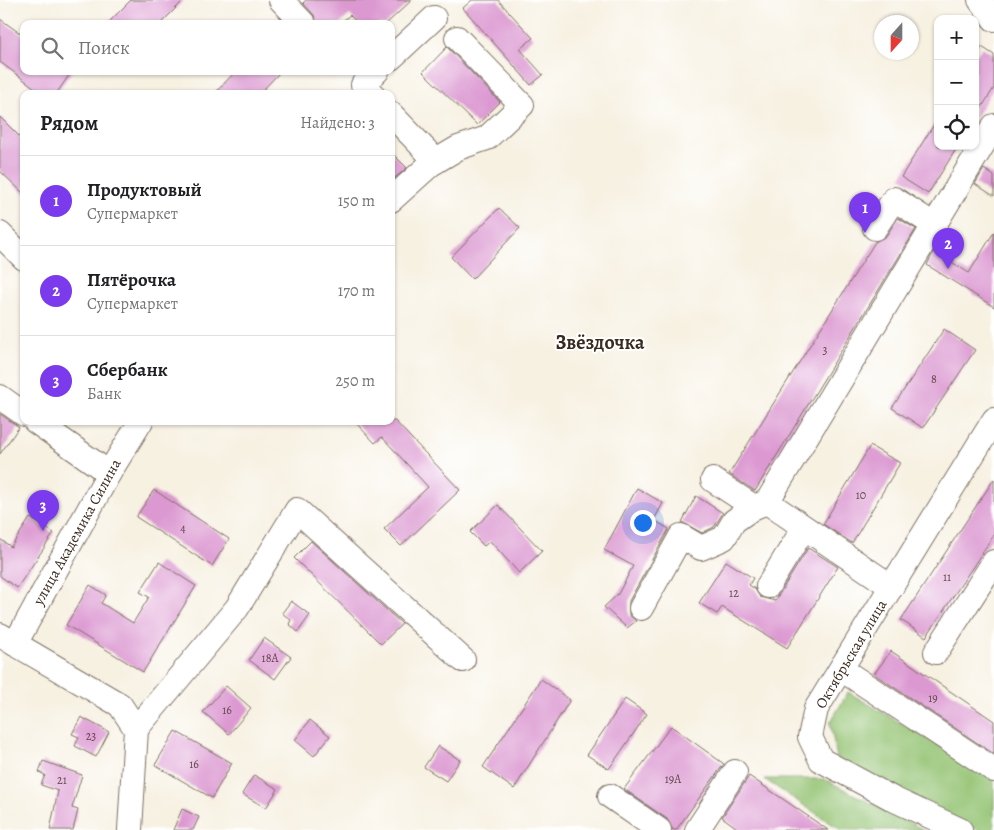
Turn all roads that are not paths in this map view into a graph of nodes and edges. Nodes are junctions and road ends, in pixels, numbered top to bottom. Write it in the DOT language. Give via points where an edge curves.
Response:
graph roads {
  1 [pos="281,0"];
  2 [pos="980,0"];
  3 [pos="434,18"];
  4 [pos="994,19"];
  5 [pos="300,20"];
  6 [pos="457,38"];
  7 [pos="395,54"];
  8 [pos="395,118"];
  9 [pos="994,126"];
  10 [pos="436,161"];
  11 [pos="395,197"];
  12 [pos="934,224"];
  13 [pos="875,228"];
  14 [pos="0,234"];
  15 [pos="20,254"];
  16 [pos="0,397"];
  17 [pos="20,411"];
  18 [pos="994,420"];
  19 [pos="41,425"];
  20 [pos="138,425"];
  21 [pos="987,448"];
  22 [pos="109,472"];
  23 [pos="713,480"];
  24 [pos="760,504"];
  25 [pos="804,528"];
  26 [pos="994,562"];
  27 [pos="768,586"];
  28 [pos="892,587"];
  29 [pos="641,608"];
  30 [pos="8,639"];
  31 [pos="936,652"];
  32 [pos="463,660"];
  33 [pos="841,669"];
  34 [pos="136,729"];
  35 [pos="994,770"];
  36 [pos="735,772"];
  37 [pos="610,796"];
  38 [pos="130,830"];
  39 [pos="659,830"];
  40 [pos="697,830"];
  41 [pos="960,830"];
  1 -- 5 [label="street"];
  2 -- 4 [label="street"];
  3 -- 7 [label="street"];
  6 -- 10 [label="street" via="522,105 487,138 458,148"];
  8 -- 10 [label="street"];
  9 -- 12 [label="street"];
  10 -- 11 [label="street"];
  12 -- 13 [label="street" via="894,199"];
  12 -- 24 [label="street"];
  14 -- 15 [label="street"];
  16 -- 17 [label="street"];
  18 -- 21 [label="street, Октябрьская улица"];
  19 -- 22 [label="street"];
  20 -- 22 [label="street, улица Академика Силина"];
  21 -- 28 [label="street, Октябрьская улица"];
  22 -- 30 [label="street, улица Академика Силина"];
  23 -- 24 [label="street"];
  24 -- 25 [label="street"];
  24 -- 29 [label="street" via="734,521 724,538 701,548 681,536"];
  25 -- 27 [label="street"];
  25 -- 28 [label="street"];
  26 -- 31 [label="street"];
  28 -- 33 [label="street, Октябрьская улица"];
  30 -- 34 [label="street" via="120,705"];
  32 -- 34 [label="street" via="297,510 237,608"];
  33 -- 35 [label="street"];
  33 -- 41 [label="street, Октябрьская улица" via="816,709 810,737 821,760"];
  34 -- 38 [label="street"];
  36 -- 40 [label="street"];
  37 -- 39 [label="street"];
}
